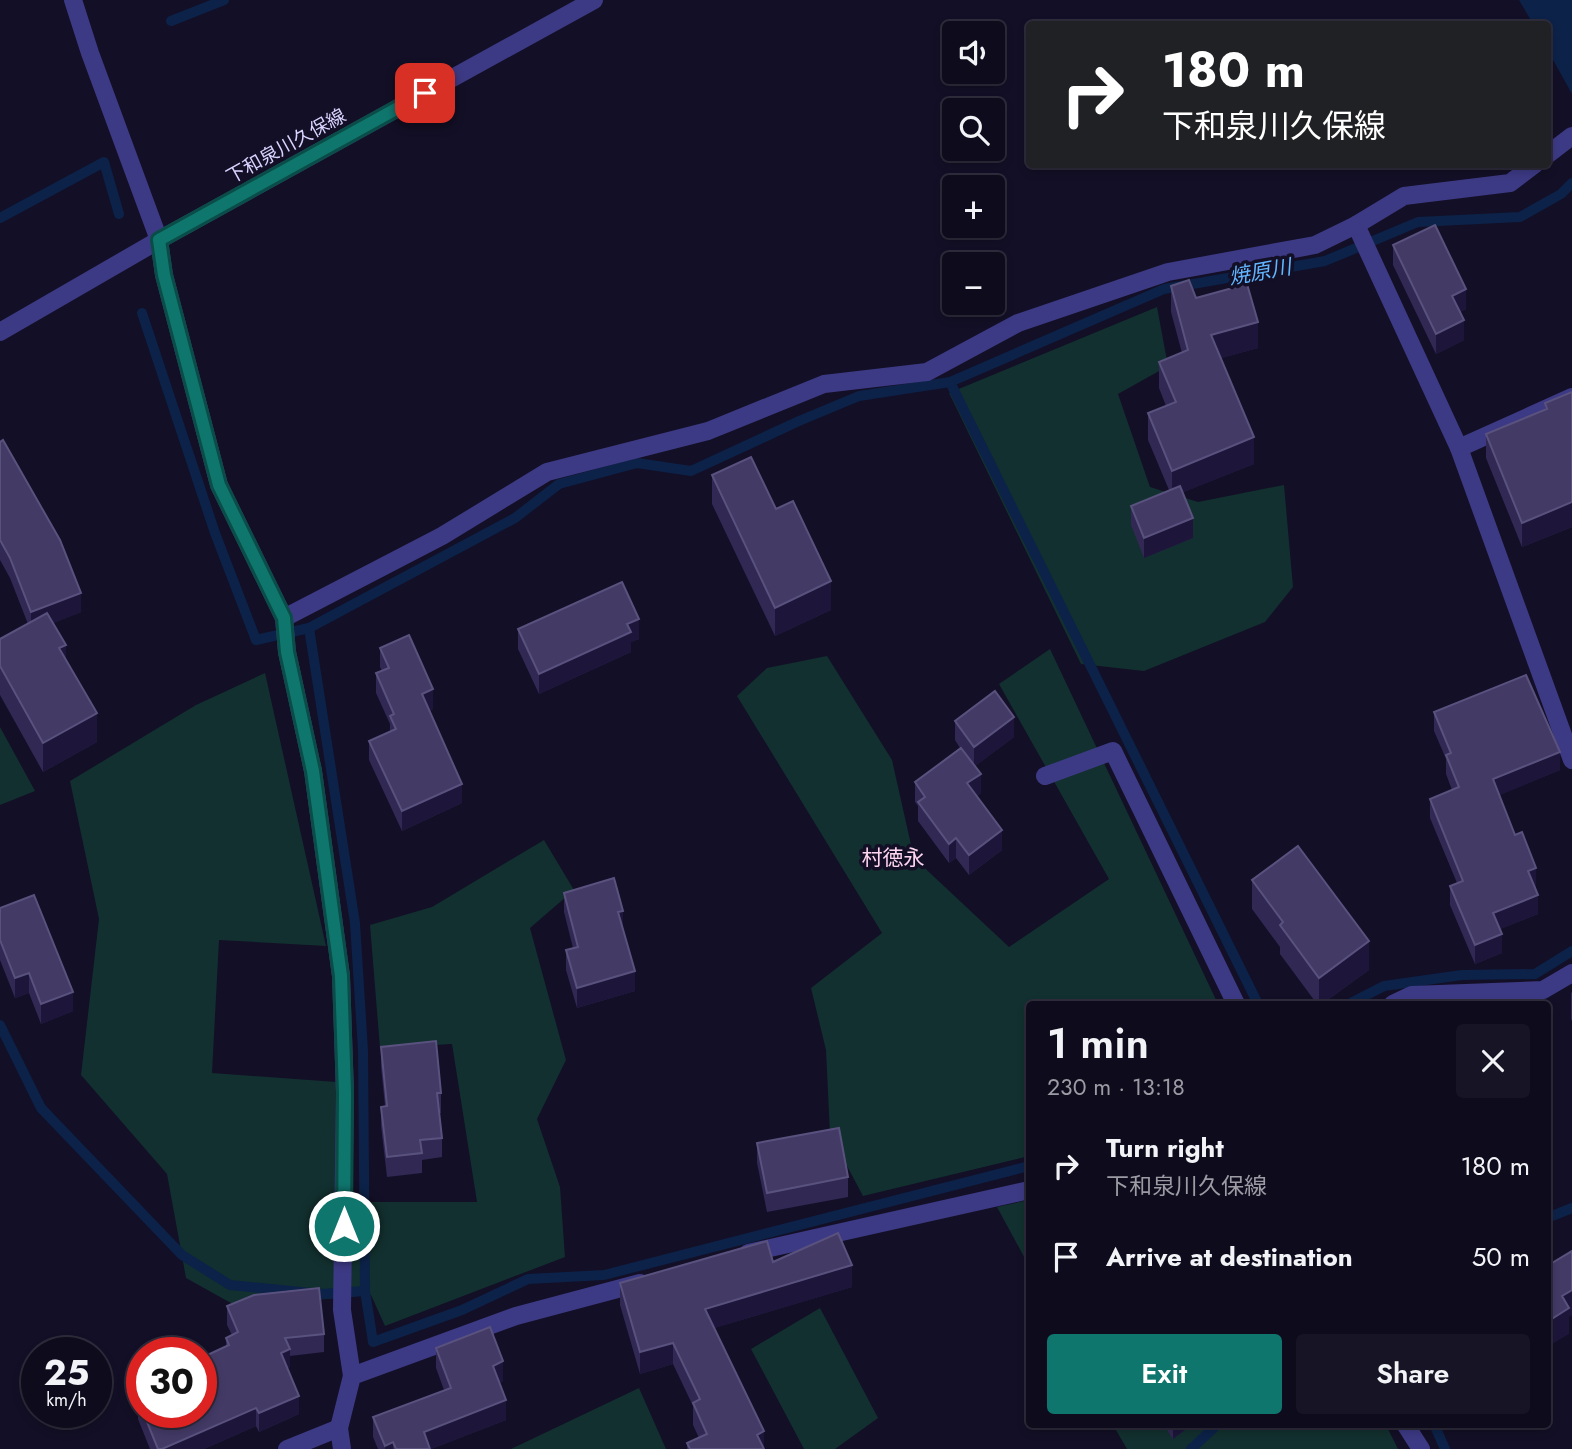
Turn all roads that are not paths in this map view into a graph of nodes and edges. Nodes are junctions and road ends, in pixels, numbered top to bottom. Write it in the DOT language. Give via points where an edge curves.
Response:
graph roads {
  1 [pos="73,0"];
  2 [pos="594,0"];
  3 [pos="1572,136"];
  4 [pos="1551,152"];
  5 [pos="1530,168"];
  6 [pos="1356,225"];
  7 [pos="159,240"];
  8 [pos="0,332"];
  9 [pos="1572,397"];
  10 [pos="1458,448"];
  11 [pos="284,618"];
  12 [pos="1572,760"];
  13 [pos="1045,776"];
  14 [pos="1572,973"];
  15 [pos="1235,1001"];
  16 [pos="1399,1001"];
  17 [pos="1026,1191"];
  18 [pos="733,1258"];
  19 [pos="656,1279"];
  20 [pos="352,1376"];
  21 [pos="339,1428"];
  22 [pos="1407,1428"];
  23 [pos="287,1449"];
  24 [pos="342,1449"];
  25 [pos="1420,1449"];
  1 -- 7 [label="street"];
  2 -- 7 [label="street, 下和泉川久保線"];
  3 -- 4 [label="street"];
  5 -- 6 [label="street" via="1510,183 1404,196"];
  6 -- 10 [label="street"];
  6 -- 11 [label="street" via="1315,245 1168,272 1018,323 927,372 824,384 708,431 547,472 442,537"];
  7 -- 8 [label="street, 下和泉川久保線"];
  7 -- 11 [label="street" via="219,485"];
  9 -- 10 [label="street"];
  10 -- 12 [label="street"];
  11 -- 20 [label="street" via="313,771 341,976 345,1093 342,1310"];
  13 -- 15 [label="street" via="1113,751"];
  14 -- 16 [label="street" via="1543,990 1412,995"];
  17 -- 18 [label="street"];
  19 -- 20 [label="street" via="516,1316"];
  20 -- 21 [label="street"];
  21 -- 23 [label="street"];
  21 -- 24 [label="street"];
  22 -- 25 [label="street"];
}
